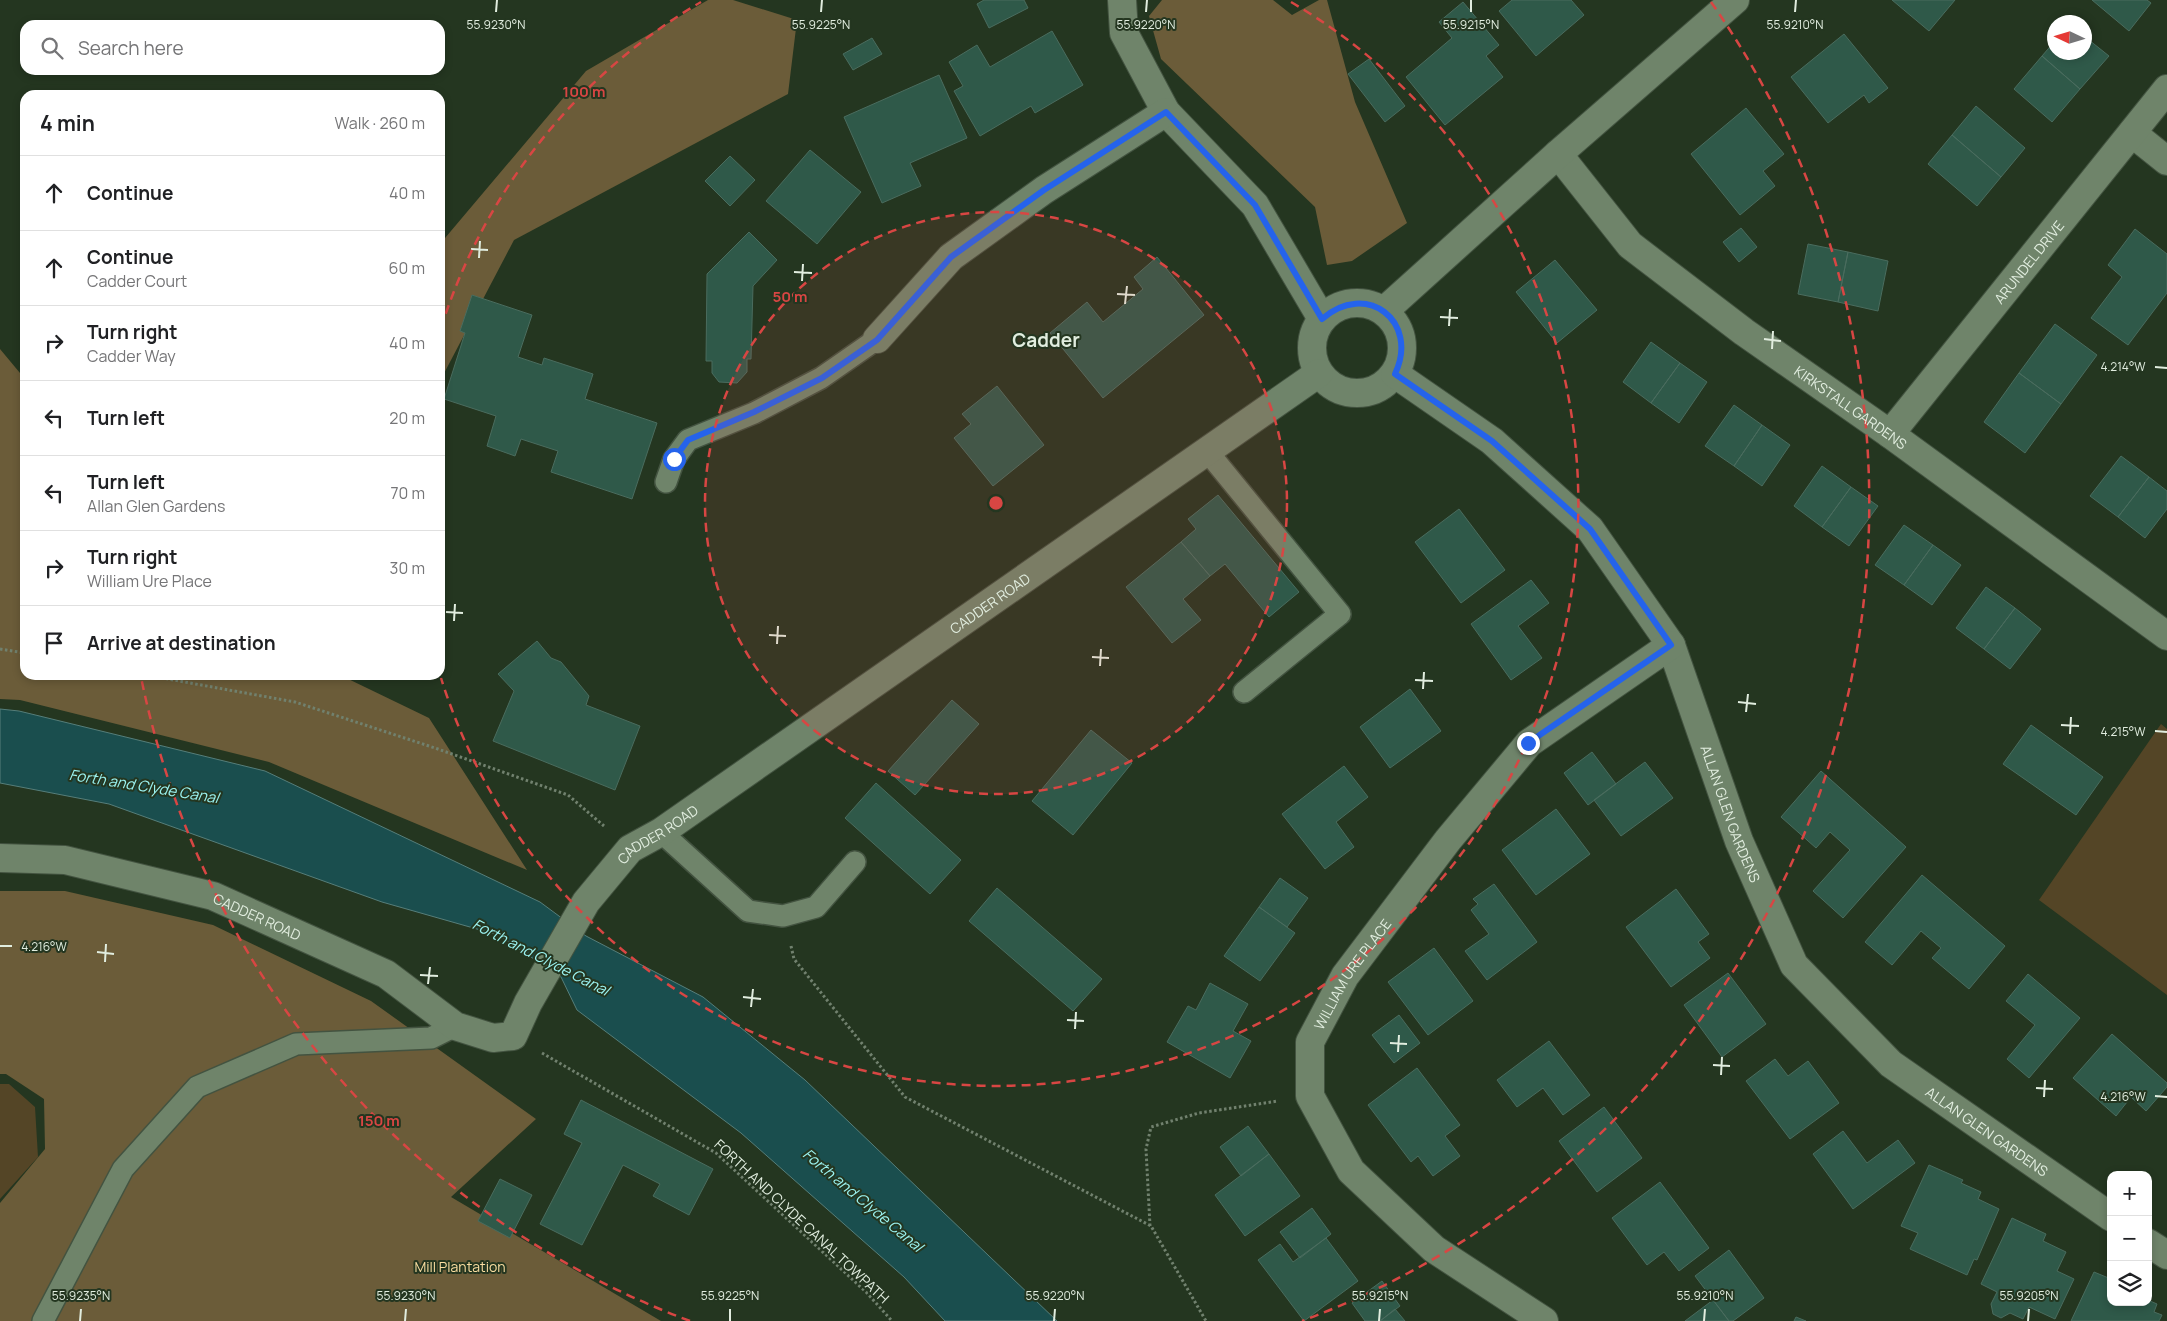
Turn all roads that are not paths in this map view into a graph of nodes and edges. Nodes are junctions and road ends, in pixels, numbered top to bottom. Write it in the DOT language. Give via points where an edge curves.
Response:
graph roads {
  1 [pos="1122,0"];
  2 [pos="1735,0"];
  3 [pos="2167,89"];
  4 [pos="1166,112"];
  5 [pos="2132,133"];
  6 [pos="1558,154"];
  7 [pos="2167,161"];
  8 [pos="1384,312"];
  9 [pos="1322,319"];
  10 [pos="877,340"];
  11 [pos="1319,373"];
  12 [pos="1395,374"];
  13 [pos="1890,434"];
  14 [pos="1207,452"];
  15 [pos="666,482"];
  16 [pos="2167,636"];
  17 [pos="1671,645"];
  18 [pos="1244,692"];
  19 [pos="661,832"];
  20 [pos="0,858"];
  21 [pos="855,862"];
  22 [pos="455,1026"];
  23 [pos="2107,1213"];
  24 [pos="2152,1246"];
  25 [pos="2167,1255"];
  26 [pos="43,1321"];
  27 [pos="1544,1321"];
  1 -- 4 [label="street" via="1124,33"];
  2 -- 6 [label="street"];
  3 -- 5 [label="street, ARUNDEL DRIVE"];
  4 -- 9 [label="street" via="1255,205"];
  4 -- 10 [label="street" via="1044,190 951,257"];
  5 -- 7 [label="street"];
  5 -- 13 [label="street, ARUNDEL DRIVE"];
  6 -- 8 [label="street"];
  6 -- 13 [label="street, KIRKSTALL GARDENS" via="1630,245 1744,332"];
  8 -- 9 [label="street" via="1372,305 1352,303 1332,310"];
  8 -- 12 [label="street" via="1400,334 1401,361"];
  9 -- 11 [label="street" via="1314,331 1311,346 1312,360"];
  10 -- 15 [label="lane" via="822,378 688,440 674,459"];
  11 -- 12 [label="street" via="1342,392 1357,394 1385,385"];
  11 -- 14 [label="street, CADDER ROAD"];
  12 -- 17 [label="street, ALLAN GLEN GARDENS" via="1492,441 1590,529"];
  13 -- 16 [label="street, KIRKSTALL GARDENS"];
  14 -- 18 [label="lane" via="1340,614"];
  14 -- 19 [label="street, CADDER ROAD"];
  17 -- 23 [label="street, ALLAN GLEN GARDENS" via="1739,841 1794,965 1891,1064"];
  17 -- 27 [label="street, WILLIAM URE PLACE" via="1528,743 1448,840 1341,984 1310,1042 1310,1096 1351,1171 1434,1249"];
  19 -- 21 [label="lane" via="748,911 783,916 816,907"];
  19 -- 22 [label="street, CADDER ROAD" via="630,849 586,902 528,1003 513,1036 493,1038"];
  20 -- 22 [label="street, CADDER ROAD" via="66,860 213,896 386,974"];
  22 -- 26 [label="lane" via="431,1038 296,1044 197,1087 123,1168"];
  24 -- 25 [label="street"];
}
